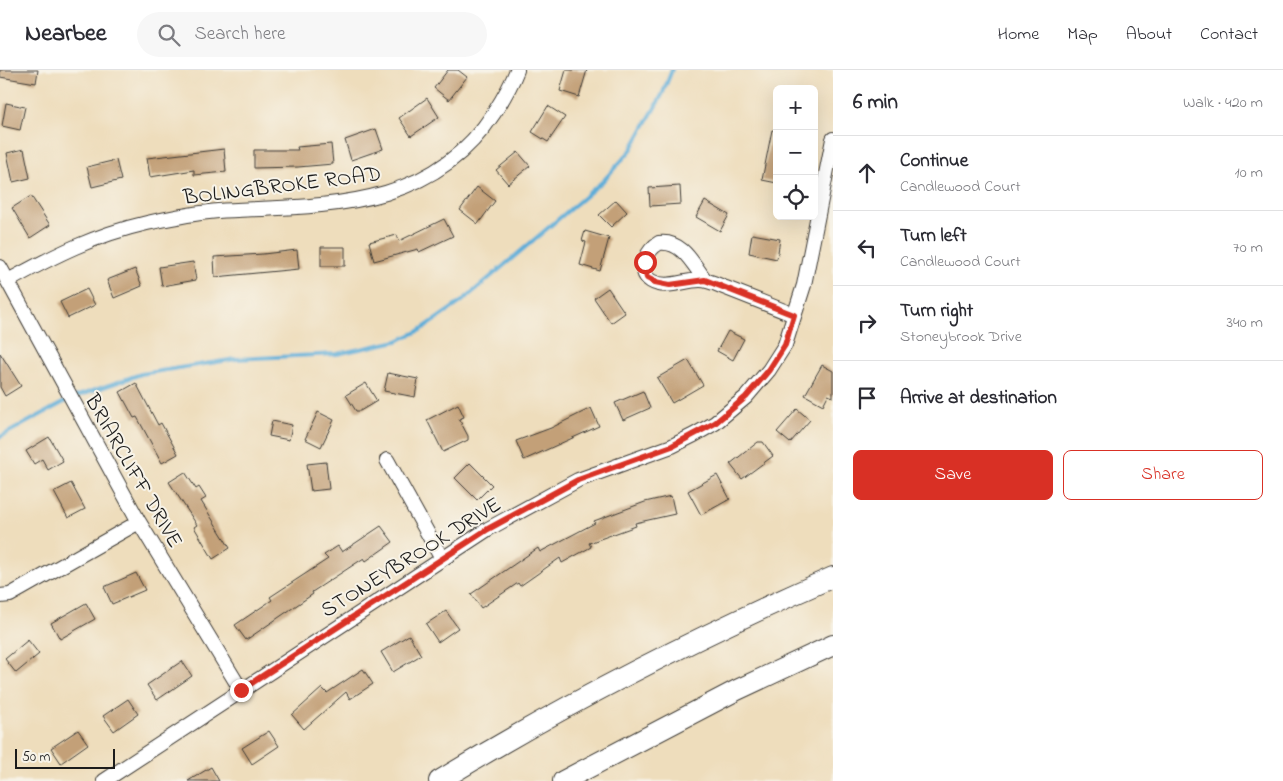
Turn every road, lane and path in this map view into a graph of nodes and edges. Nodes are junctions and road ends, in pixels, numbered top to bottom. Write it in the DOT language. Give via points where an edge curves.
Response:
graph roads {
  1 [pos="517,70"];
  2 [pos="833,139"];
  3 [pos="0,267"];
  4 [pos="705,280"];
  5 [pos="8,281"];
  6 [pos="794,315"];
  7 [pos="387,460"];
  8 [pos="139,522"];
  9 [pos="442,559"];
  10 [pos="833,577"];
  11 [pos="5,596"];
  12 [pos="0,609"];
  13 [pos="833,645"];
  14 [pos="241,690"];
  15 [pos="104,781"];
  16 [pos="439,781"];
  17 [pos="563,781"];
  1 -- 5 [label="street, BOLINGBROKE ROAD" via="511,86 485,127 468,146 447,164 393,192 286,209 216,212 148,223 92,238"];
  2 -- 6 [label="street, STONEYBROOK DRIVE" via="804,284"];
  3 -- 5 [label="street, BRIARCLIFF DRIVE"];
  4 -- 6 [label="street"];
  5 -- 8 [label="street, BRIARCLIFF DRIVE"];
  6 -- 9 [label="street, STONEYBROOK DRIVE" via="785,345 769,370 746,397 715,423 672,446 578,480 488,529"];
  7 -- 9 [label="street"];
  8 -- 11 [label="street"];
  8 -- 14 [label="street, BRIARCLIFF DRIVE"];
  9 -- 14 [label="street, STONEYBROOK DRIVE"];
  10 -- 16 [label="highway" via="622,678"];
  11 -- 12 [label="street"];
  13 -- 17 [label="highway" via="737,690"];
  14 -- 15 [label="street, STONEYBROOK DRIVE"];
}
